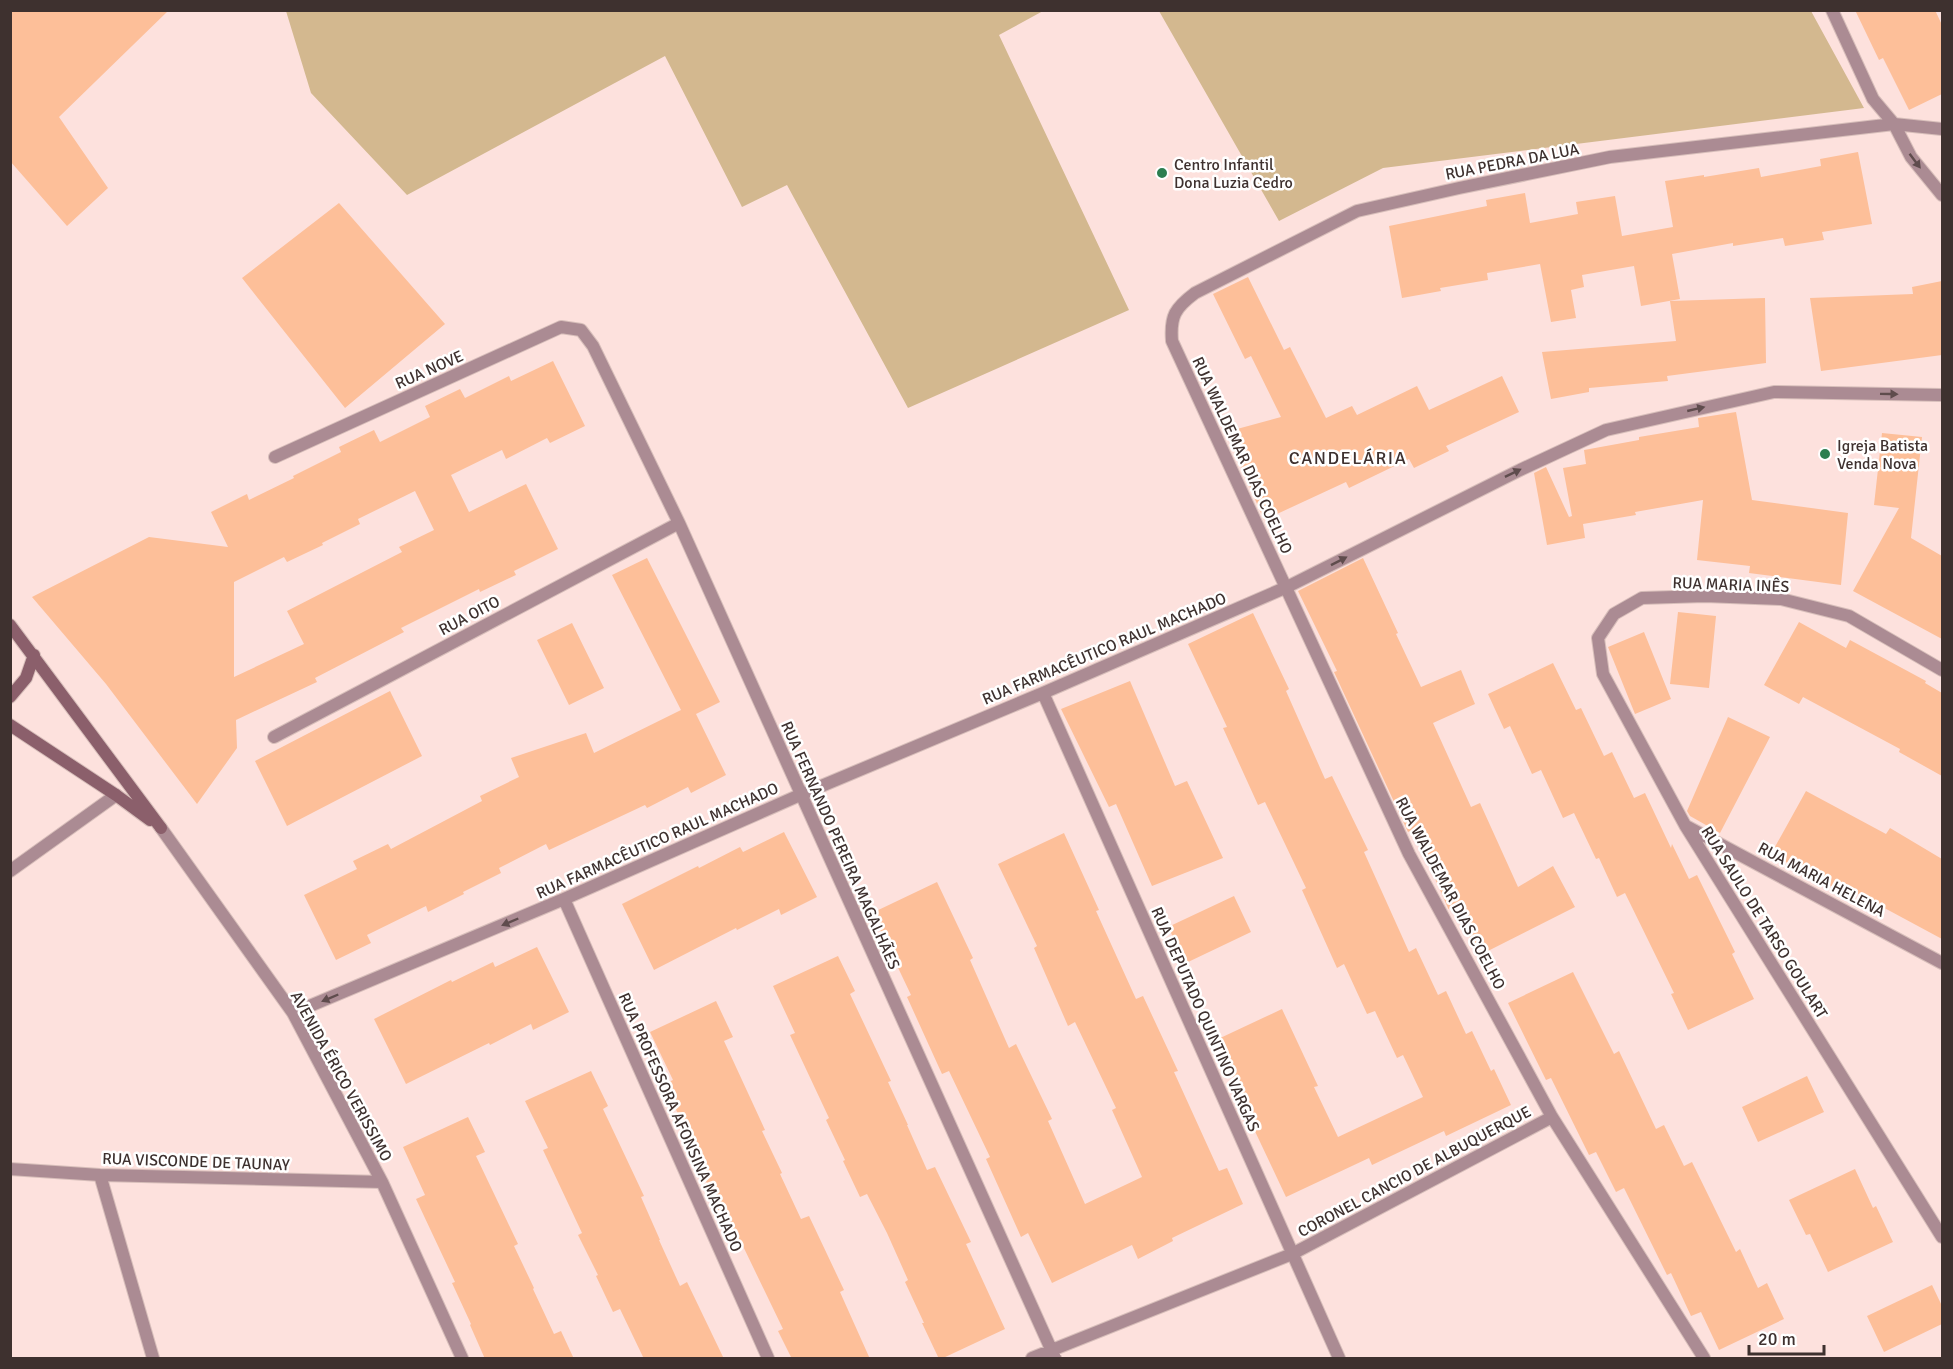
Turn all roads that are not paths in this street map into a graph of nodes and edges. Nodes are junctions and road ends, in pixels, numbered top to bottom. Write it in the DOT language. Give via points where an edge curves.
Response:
graph roads {
  1 [pos="1832,10"];
  2 [pos="1894,124"];
  3 [pos="1942,129"];
  4 [pos="1942,195"];
  5 [pos="1171,322"];
  6 [pos="593,346"];
  7 [pos="1942,395"];
  8 [pos="275,456"];
  9 [pos="679,523"];
  10 [pos="1287,587"];
  11 [pos="1614,614"];
  12 [pos="10,625"];
  13 [pos="34,655"];
  14 [pos="1942,670"];
  15 [pos="1043,693"];
  16 [pos="10,698"];
  17 [pos="10,725"];
  18 [pos="274,737"];
  19 [pos="116,795"];
  20 [pos="800,795"];
  21 [pos="1685,825"];
  22 [pos="160,828"];
  23 [pos="10,871"];
  24 [pos="564,899"];
  25 [pos="1942,963"];
  26 [pos="293,1013"];
  27 [pos="1552,1117"];
  28 [pos="10,1169"];
  29 [pos="100,1174"];
  30 [pos="382,1182"];
  31 [pos="1942,1238"];
  32 [pos="1292,1254"];
  33 [pos="1054,1354"];
  34 [pos="153,1359"];
  35 [pos="462,1359"];
  36 [pos="768,1359"];
  37 [pos="1032,1359"];
  38 [pos="1339,1359"];
  39 [pos="1704,1359"];
  1 -- 2 [label="street" via="1873,99"];
  2 -- 3 [label="street, RUA PEDRA DA LUA"];
  2 -- 4 [label="street, one-way" via="1911,157"];
  2 -- 5 [label="street, RUA PEDRA DA LUA" via="1610,158 1357,211 1195,293 1180,305"];
  5 -- 10 [label="street, RUA WALDEMAR DIAS COELHO" via="1172,341"];
  6 -- 8 [label="street, RUA NOVE" via="581,330 561,327"];
  6 -- 9 [label="street, RUA FERNANDO PEREIRA MAGALHÃES"];
  10 -- 7 [label="street, RUA FARMACÊUTICO RAUL MACHADO, one-way" via="1606,430 1774,392"];
  9 -- 18 [label="street, RUA OITO"];
  9 -- 20 [label="street, RUA FERNANDO PEREIRA MAGALHÃES"];
  10 -- 15 [label="street, RUA FARMACÊUTICO RAUL MACHADO"];
  10 -- 27 [label="street, RUA WALDEMAR DIAS COELHO" via="1409,854"];
  11 -- 14 [label="street, RUA MARIA INÊS" via="1642,598 1781,599 1850,616"];
  11 -- 21 [label="street, RUA SAULO DE TARSO GOULART" via="1598,638 1603,674"];
  12 -- 13 [label="street"];
  13 -- 16 [label="street" via="26,678"];
  13 -- 22 [label="street"];
  15 -- 20 [label="street, RUA FARMACÊUTICO RAUL MACHADO"];
  15 -- 32 [label="street, RUA DEPUTADO QUINTINO VARGAS"];
  17 -- 19 [label="street"];
  19 -- 22 [label="street"];
  19 -- 23 [label="street"];
  20 -- 24 [label="street, RUA FARMACÊUTICO RAUL MACHADO"];
  20 -- 33 [label="street, RUA FERNANDO PEREIRA MAGALHÃES"];
  21 -- 25 [label="street, RUA MARIA HELENA"];
  21 -- 31 [label="street, RUA SAULO DE TARSO GOULART"];
  22 -- 26 [label="street, AVENIDA ÉRICO VERISSIMO"];
  24 -- 26 [label="street, RUA FARMACÊUTICO RAUL MACHADO, one-way"];
  24 -- 36 [label="street, RUA PROFESSORA AFONSINA MACHADO"];
  26 -- 30 [label="street, AVENIDA ÉRICO VERISSIMO"];
  27 -- 32 [label="street, CORONEL CANCIO DE ALBUQUERQUE"];
  27 -- 39 [label="street, RUA WALDEMAR DIAS COELHO"];
  28 -- 29 [label="street, RUA VISCONDE DE TAUNAY"];
  29 -- 30 [label="street, RUA VISCONDE DE TAUNAY"];
  29 -- 34 [label="street"];
  30 -- 35 [label="street, AVENIDA ÉRICO VERISSIMO"];
  32 -- 33 [label="street, CORONEL CANCIO DE ALBUQUERQUE"];
  32 -- 38 [label="street, RUA DEPUTADO QUINTINO VARGAS"];
  33 -- 37 [label="street, CORONEL CANCIO DE ALBUQUERQUE"];
}
